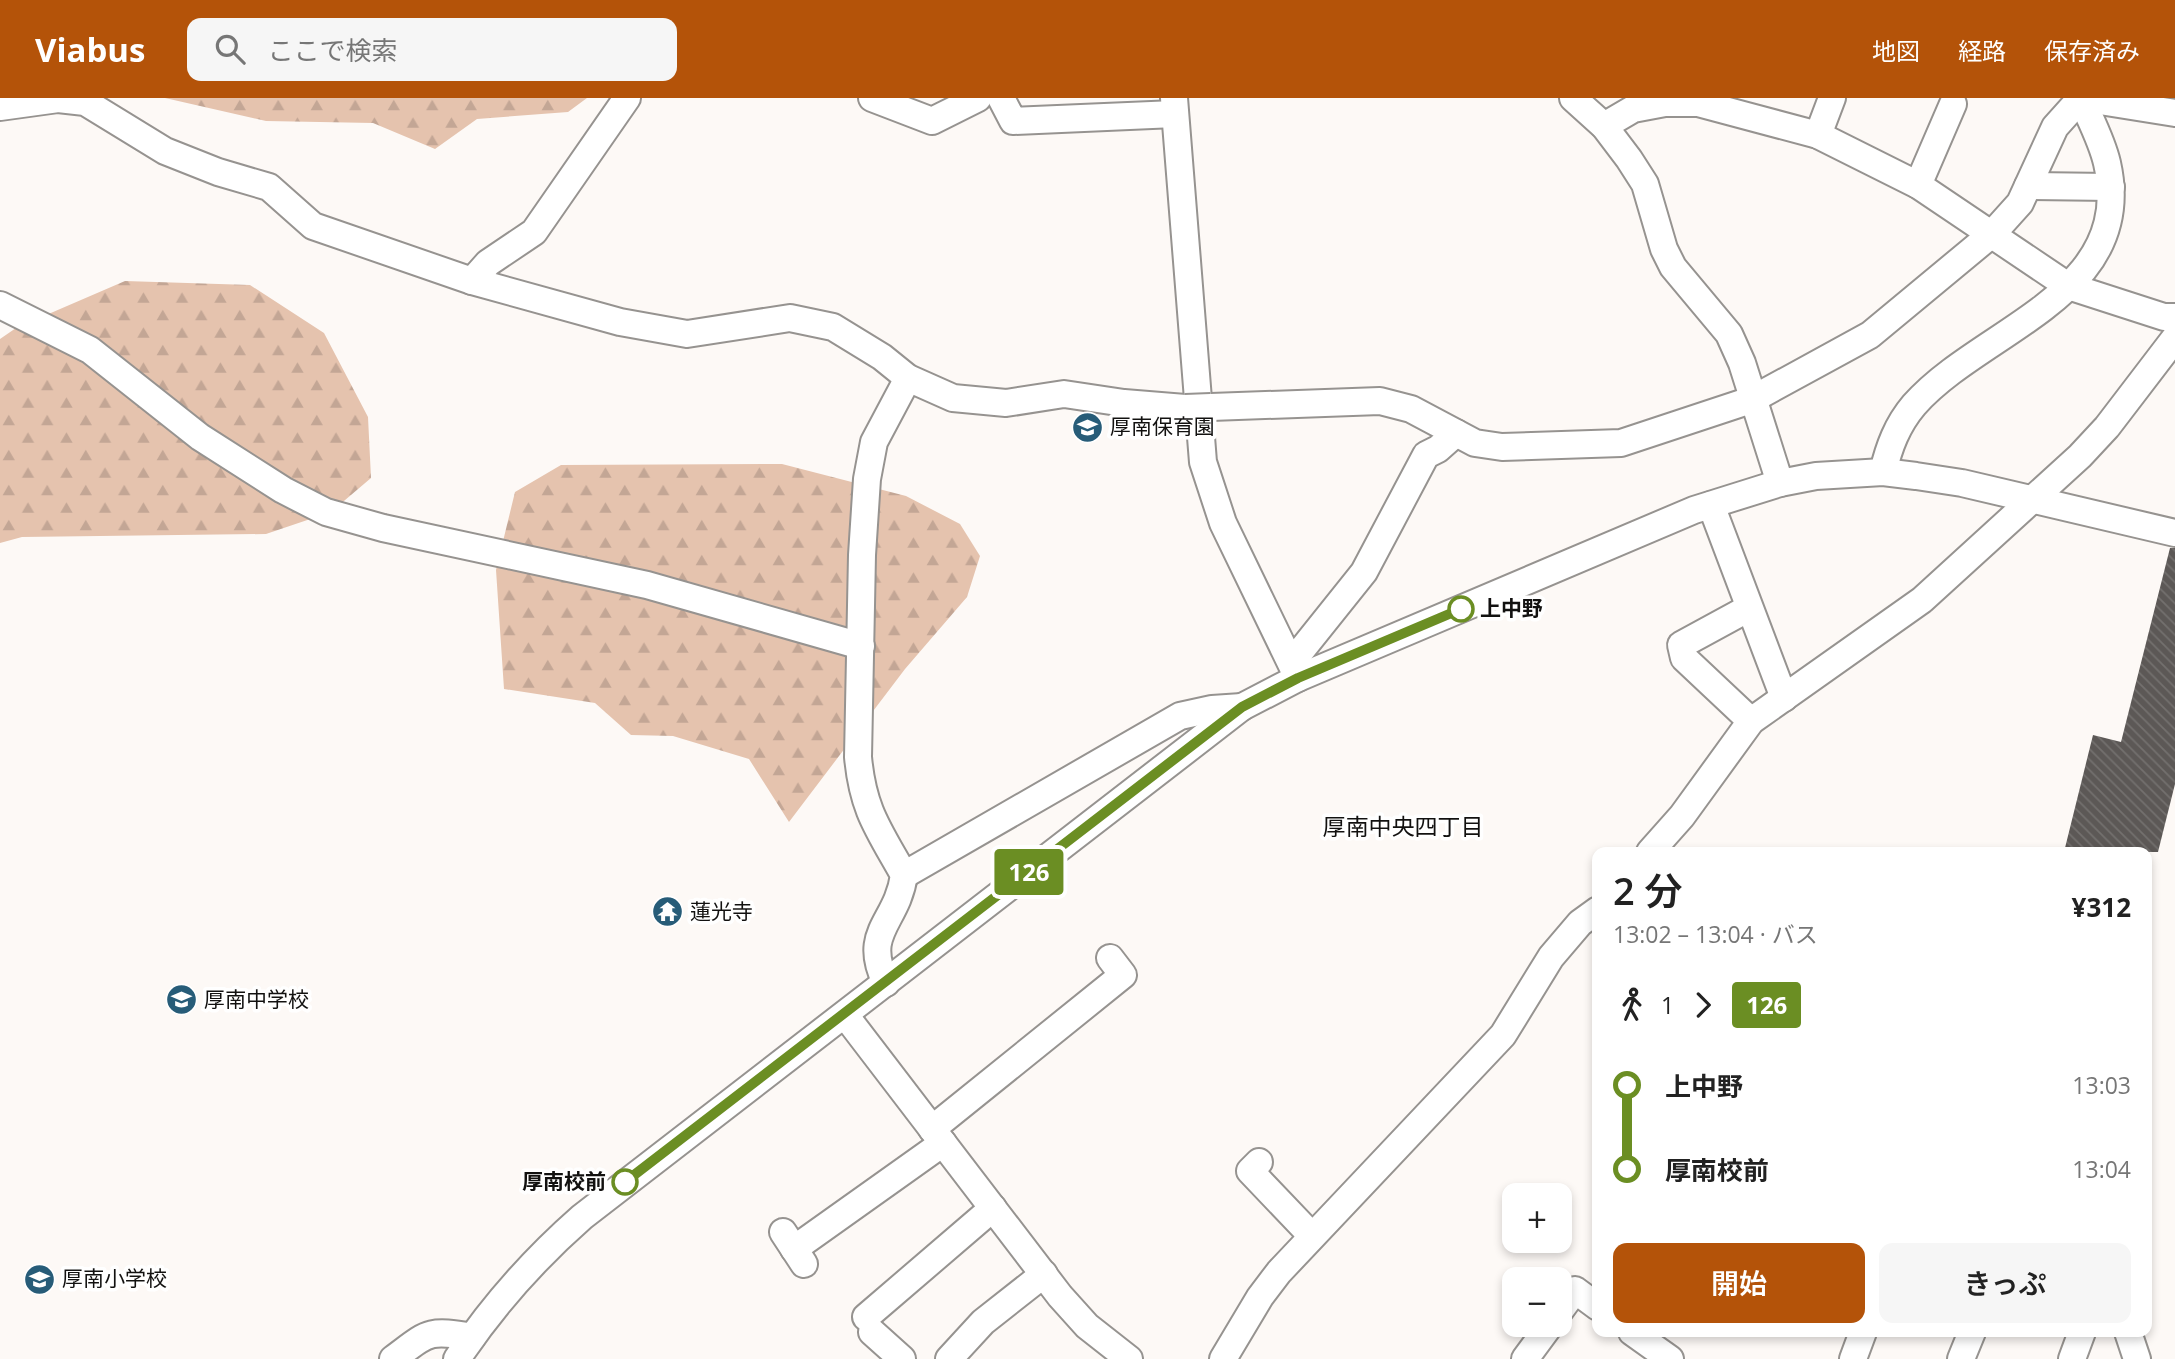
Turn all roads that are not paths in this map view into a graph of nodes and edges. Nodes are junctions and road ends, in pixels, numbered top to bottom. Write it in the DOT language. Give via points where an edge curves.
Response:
graph roads {
  1 [pos="627,98"];
  2 [pos="872,98"];
  3 [pos="978,98"];
  4 [pos="1001,98"];
  5 [pos="1573,98"];
  6 [pos="1832,98"];
  7 [pos="2081,98"];
  8 [pos="1953,104"];
  9 [pos="1175,106"];
  10 [pos="0,107"];
  11 [pos="2175,113"];
  12 [pos="1604,125"];
  13 [pos="1818,135"];
  14 [pos="1918,184"];
  15 [pos="2028,186"];
  16 [pos="2111,187"];
  17 [pos="1993,233"];
  18 [pos="472,281"];
  19 [pos="2068,286"];
  20 [pos="0,305"];
  21 [pos="2175,317"];
  22 [pos="2175,338"];
  23 [pos="908,378"];
  24 [pos="1751,400"];
  25 [pos="1456,433"];
  26 [pos="1883,472"];
  27 [pos="1780,483"];
  28 [pos="2031,500"];
  29 [pos="1711,505"];
  30 [pos="2175,533"];
  31 [pos="1749,608"];
  32 [pos="861,646"];
  33 [pos="1295,670"];
  34 [pos="1784,698"];
  35 [pos="1242,707"];
  36 [pos="1751,721"];
  37 [pos="1654,847"];
  38 [pos="904,875"];
  39 [pos="1592,914"];
  40 [pos="1110,958"];
  41 [pos="886,983"];
  42 [pos="845,1015"];
  43 [pos="938,1136"];
  44 [pos="1259,1162"];
  45 [pos="993,1208"];
  46 [pos="1312,1236"];
  47 [pos="794,1248"];
  48 [pos="1044,1274"];
  49 [pos="1572,1294"];
  50 [pos="1592,1303"];
  51 [pos="472,1337"];
  52 [pos="1541,1337"];
  53 [pos="1639,1337"];
  54 [pos="1861,1337"];
  55 [pos="1970,1337"];
  56 [pos="2080,1337"];
  57 [pos="2130,1337"];
  58 [pos="393,1359"];
  59 [pos="457,1359"];
  60 [pos="902,1359"];
  61 [pos="949,1359"];
  62 [pos="1129,1359"];
  63 [pos="1223,1359"];
  64 [pos="1525,1359"];
  65 [pos="1670,1359"];
  66 [pos="1853,1359"];
  67 [pos="1961,1359"];
  68 [pos="2072,1359"];
  69 [pos="2137,1359"];
  1 -- 18 [label="street" via="534,233 488,263"];
  2 -- 3 [label="street" via="932,121"];
  4 -- 9 [label="street" via="1013,121"];
  5 -- 12 [label="street"];
  6 -- 13 [label="street"];
  7 -- 11 [label="street"];
  7 -- 15 [label="street" via="2055,127"];
  7 -- 16 [label="street" via="2107,161"];
  8 -- 14 [label="street"];
  9 -- 33 [label="street" via="1203,462 1223,523"];
  10 -- 18 [label="street" via="58,99 85,102 165,150 269,187 313,226"];
  12 -- 13 [label="street" via="1633,109 1698,103"];
  12 -- 24 [label="street" via="1645,184 1672,267 1729,334"];
  13 -- 14 [label="street"];
  14 -- 17 [label="street"];
  15 -- 16 [label="street"];
  15 -- 17 [label="street" via="2020,203"];
  16 -- 19 [label="street" via="2107,232"];
  17 -- 19 [label="street"];
  17 -- 24 [label="street" via="1870,335"];
  18 -- 23 [label="street" via="687,334 765,319 811,321 843,333"];
  19 -- 21 [label="street"];
  19 -- 26 [label="street" via="2045,310 1966,359 1915,405 1889,445"];
  20 -- 32 [label="street" via="90,350 200,437 326,512 647,585"];
  22 -- 28 [label="street" via="2107,427"];
  23 -- 25 [label="street, bridge" via="953,398 979,403 1063,394 1185,408 1380,401 1410,409"];
  23 -- 32 [label="street" via="874,442 867,479"];
  24 -- 25 [label="street" via="1621,443 1502,447 1475,443"];
  24 -- 27 [label="street"];
  25 -- 33 [label="street" via="1426,455 1364,572"];
  26 -- 27 [label="street"];
  26 -- 28 [label="street" via="1962,483"];
  27 -- 29 [label="street"];
  28 -- 30 [label="street"];
  28 -- 34 [label="street" via="1922,600"];
  29 -- 31 [label="street"];
  29 -- 33 [label="street"];
  31 -- 34 [label="street"];
  31 -- 36 [label="street" via="1681,645 1684,658"];
  32 -- 38 [label="street" via="861,784 873,823"];
  33 -- 35 [label="street"];
  34 -- 36 [label="street"];
  35 -- 38 [label="street" via="1180,716"];
  35 -- 41 [label="street"];
  36 -- 37 [label="street"];
  38 -- 41 [label="street" via="875,949"];
  39 -- 46 [label="street" via="1551,957 1503,1035"];
  40 -- 43 [label="street" via="1123,975"];
  41 -- 42 [label="street"];
  42 -- 43 [label="street"];
  42 -- 51 [label="street" via="582,1217 540,1254"];
  43 -- 45 [label="street"];
  43 -- 47 [label="street"];
  44 -- 46 [label="street" via="1250,1171"];
  45 -- 48 [label="street"];
  45 -- 60 [label="street" via="869,1325"];
  46 -- 63 [label="street" via="1260,1297"];
  48 -- 61 [label="street" via="983,1322"];
  48 -- 62 [label="street" via="1087,1326"];
  49 -- 50 [label="street" via="1575,1290"];
  51 -- 58 [label="street" via="427,1333"];
  51 -- 59 [label="street"];
  52 -- 64 [label="street"];
  53 -- 65 [label="street"];
  54 -- 66 [label="street"];
  55 -- 67 [label="street"];
  56 -- 68 [label="street"];
  57 -- 69 [label="street"];
}
